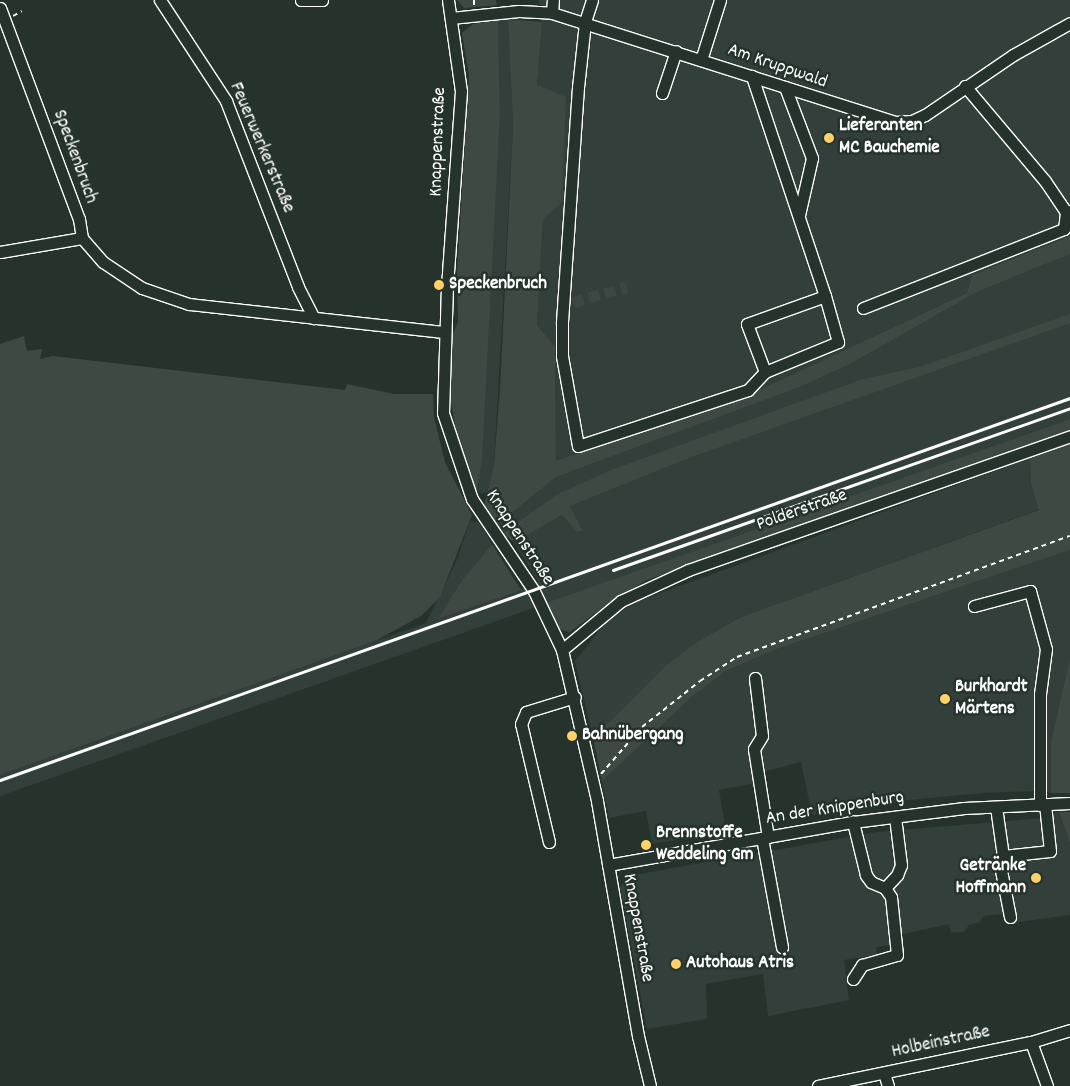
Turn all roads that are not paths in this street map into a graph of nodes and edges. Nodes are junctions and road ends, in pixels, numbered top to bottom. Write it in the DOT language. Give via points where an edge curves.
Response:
graph roads {
  1 [pos="160,0"];
  2 [pos="300,0"];
  3 [pos="322,0"];
  4 [pos="448,0"];
  5 [pos="552,0"];
  6 [pos="592,0"];
  7 [pos="720,0"];
  8 [pos="0,8"];
  9 [pos="552,13"];
  10 [pos="451,18"];
  11 [pos="585,22"];
  12 [pos="1070,23"];
  13 [pos="676,51"];
  14 [pos="701,60"];
  15 [pos="752,76"];
  16 [pos="965,86"];
  17 [pos="785,87"];
  18 [pos="662,93"];
  19 [pos="1068,211"];
  20 [pos="799,215"];
  21 [pos="82,238"];
  22 [pos="0,252"];
  23 [pos="825,296"];
  24 [pos="863,308"];
  25 [pos="314,318"];
  26 [pos="444,332"];
  27 [pos="765,372"];
  28 [pos="1070,436"];
  29 [pos="974,606"];
  30 [pos="562,650"];
  31 [pos="755,678"];
  32 [pos="575,696"];
  33 [pos="1070,803"];
  34 [pos="1043,804"];
  35 [pos="996,807"];
  36 [pos="895,817"];
  37 [pos="853,822"];
  38 [pos="765,837"];
  39 [pos="549,842"];
  40 [pos="1003,856"];
  41 [pos="608,865"];
  42 [pos="886,888"];
  43 [pos="1010,917"];
  44 [pos="782,947"];
  45 [pos="853,979"];
  46 [pos="1070,1030"];
  47 [pos="1032,1042"];
  48 [pos="884,1073"];
  49 [pos="650,1086"];
  50 [pos="818,1086"];
  51 [pos="888,1086"];
  52 [pos="1047,1086"];
  1 -- 25 [label="street, Feuerwerkerstraße" via="226,101 298,287"];
  2 -- 3 [label="street"];
  4 -- 10 [label="street, Knappenstraße"];
  5 -- 9 [label="street"];
  6 -- 11 [label="street"];
  7 -- 14 [label="street"];
  8 -- 21 [label="street, Speckenbruch" via="79,219"];
  9 -- 10 [label="street, Am Kruppwald" via="519,11"];
  9 -- 11 [label="street, Am Kruppwald"];
  10 -- 26 [label="street, Knappenstraße" via="461,91"];
  11 -- 13 [label="street, Am Kruppwald"];
  11 -- 27 [label="street" via="562,356 578,446 748,390"];
  12 -- 16 [label="street, Am Kruppwald" via="1050,32"];
  13 -- 14 [label="street, Am Kruppwald"];
  13 -- 18 [label="street"];
  14 -- 15 [label="street, Am Kruppwald"];
  15 -- 17 [label="street, Am Kruppwald"];
  15 -- 20 [label="street"];
  16 -- 17 [label="street, Am Kruppwald" via="925,115 912,121 896,122"];
  16 -- 19 [label="street"];
  17 -- 20 [label="street" via="812,158"];
  19 -- 24 [label="street" via="1064,229"];
  20 -- 23 [label="street"];
  21 -- 22 [label="street"];
  21 -- 25 [label="street" via="111,268 165,298 216,308"];
  23 -- 27 [label="street" via="838,342"];
  23 -- 27 [label="street" via="747,324"];
  25 -- 26 [label="street"];
  26 -- 30 [label="street, Knappenstraße" via="443,413 472,499 534,591"];
  28 -- 30 [label="street, Polderstraße" via="688,570 621,602"];
  29 -- 34 [label="street" via="1030,591 1046,649 1040,694"];
  30 -- 32 [label="street, Knappenstraße"];
  31 -- 38 [label="street" via="762,736 754,749"];
  32 -- 39 [label="street" via="526,712 521,724"];
  32 -- 41 [label="street, Knappenstraße"];
  33 -- 34 [label="street, An der Knippenburg"];
  34 -- 35 [label="street, An der Knippenburg"];
  34 -- 40 [label="street" via="1050,851"];
  35 -- 36 [label="street, An der Knippenburg"];
  35 -- 40 [label="street"];
  36 -- 37 [label="street, An der Knippenburg"];
  36 -- 42 [label="street" via="901,865"];
  37 -- 38 [label="street, An der Knippenburg"];
  37 -- 42 [label="street" via="866,875 871,882"];
  38 -- 41 [label="street, An der Knippenburg"];
  38 -- 44 [label="street"];
  40 -- 43 [label="street" via="1000,865"];
  41 -- 49 [label="street, Knappenstraße"];
  42 -- 45 [label="street" via="891,897 897,955 862,965"];
  46 -- 47 [label="street, Holbeinstraße"];
  47 -- 48 [label="street, Holbeinstraße"];
  47 -- 52 [label="street"];
  48 -- 50 [label="street, Holbeinstraße"];
  48 -- 51 [label="street"];
}
